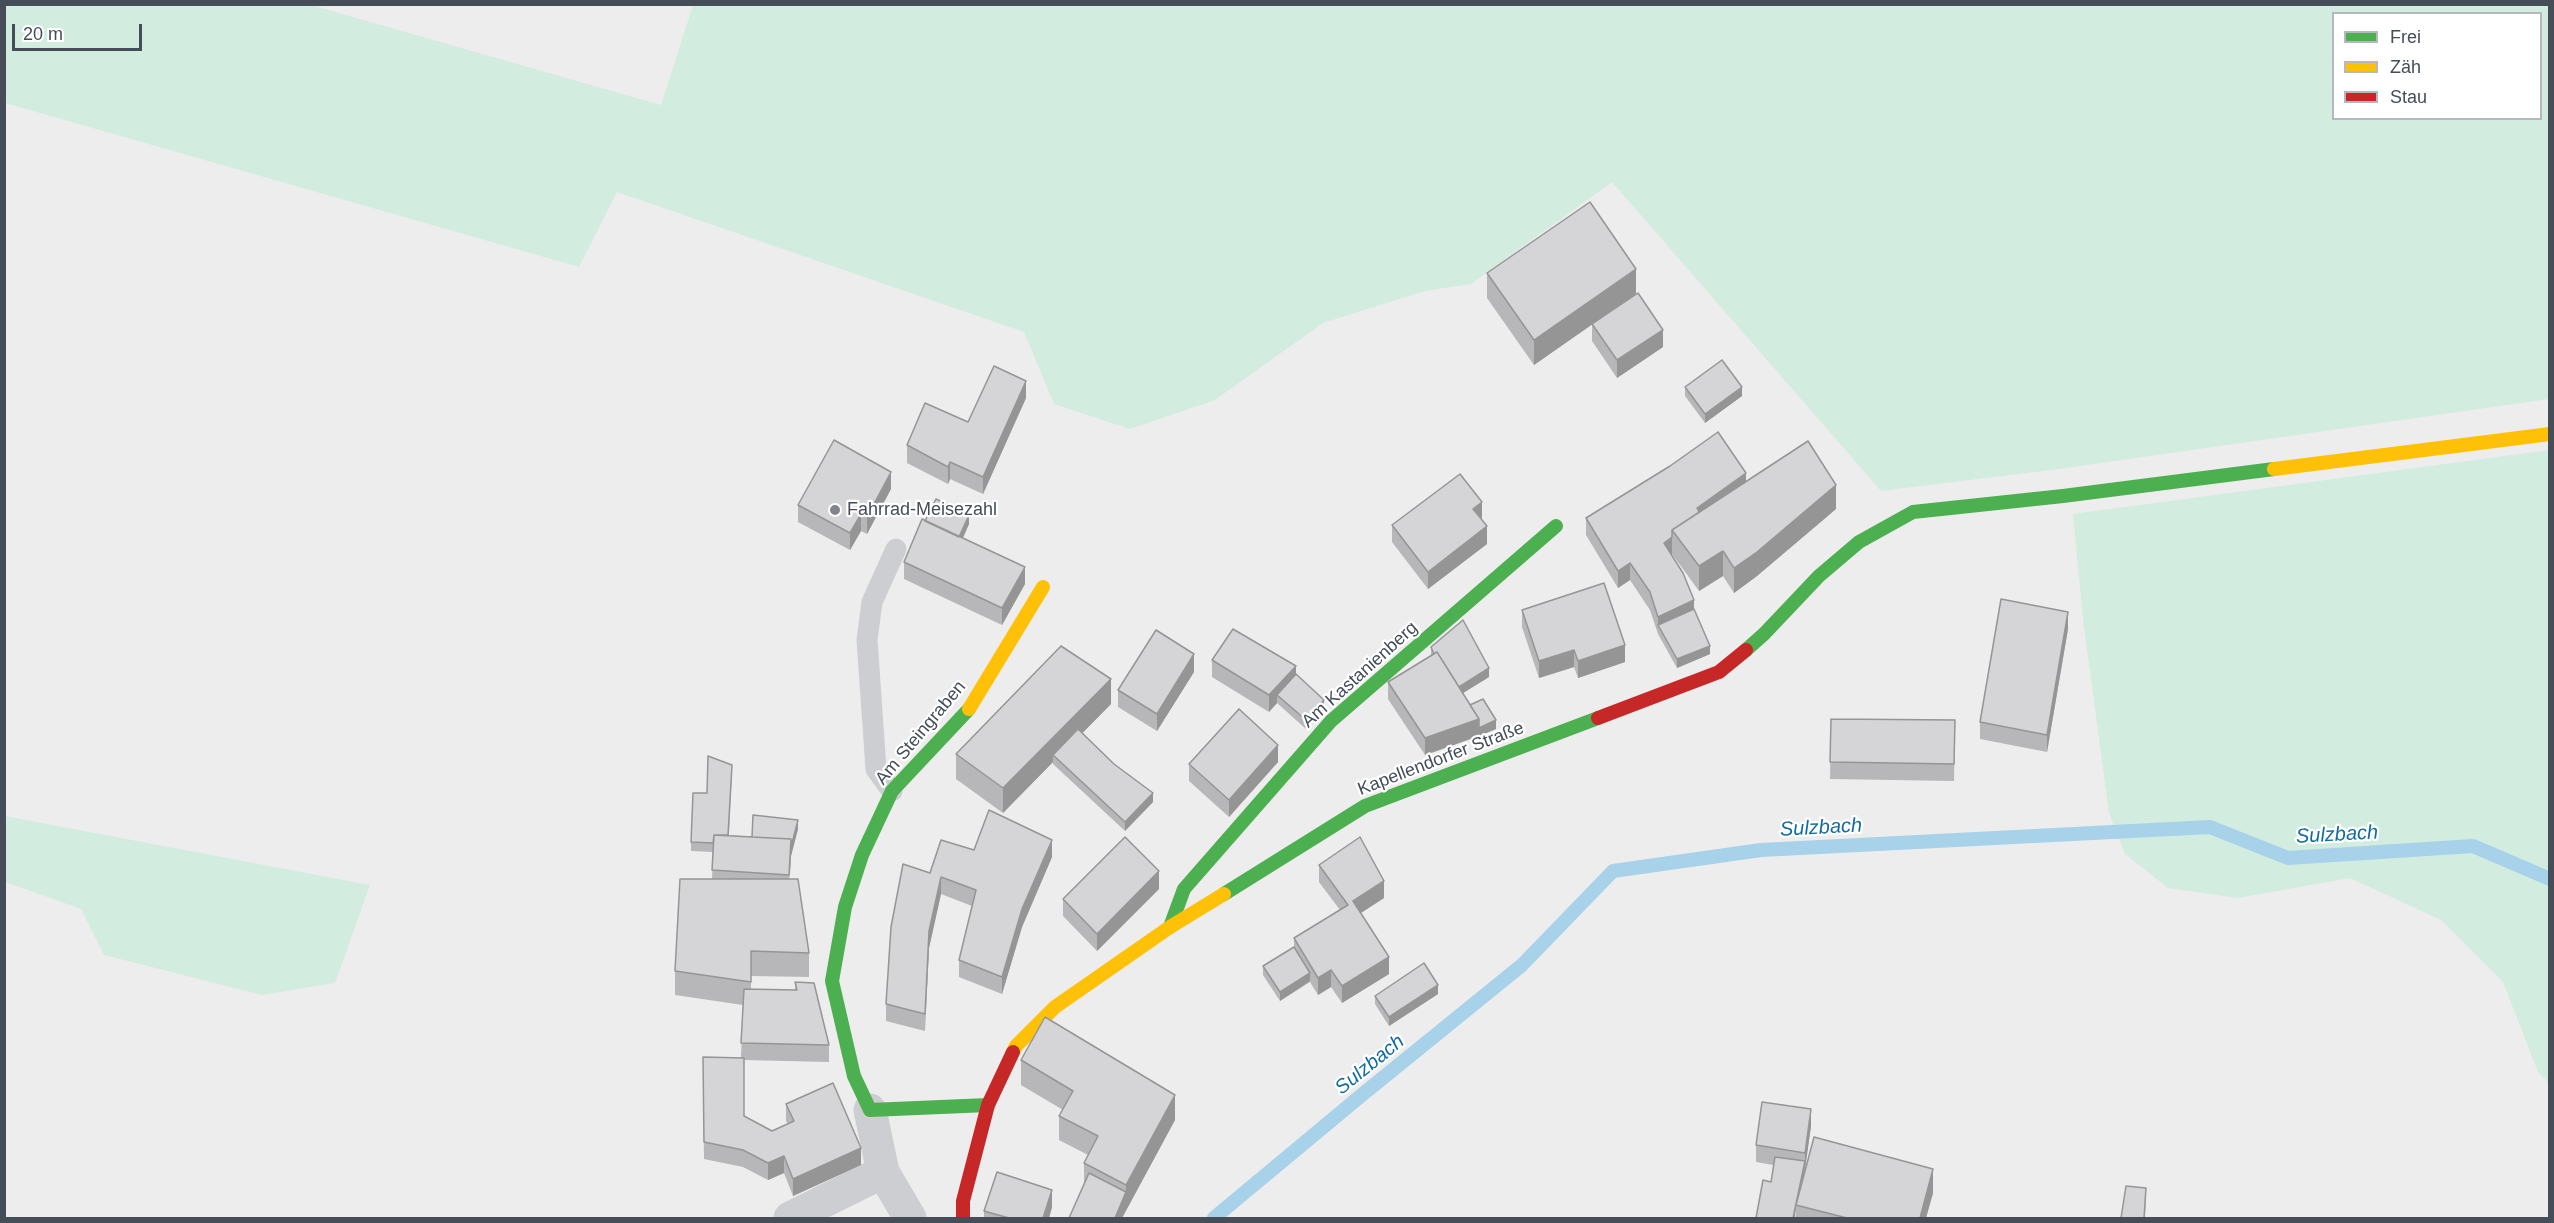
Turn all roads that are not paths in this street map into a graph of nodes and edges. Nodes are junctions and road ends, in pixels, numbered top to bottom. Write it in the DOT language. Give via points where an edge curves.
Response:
graph roads {
  1 [pos="2550,434"];
  2 [pos="1556,526"];
  3 [pos="896,549"];
  4 [pos="1043,586"];
  5 [pos="892,791"];
  6 [pos="1170,927"];
  7 [pos="988,1105"];
  8 [pos="870,1110"];
  9 [pos="884,1172"];
  10 [pos="790,1218"];
  11 [pos="910,1218"];
  12 [pos="963,1218"];
  1 -- 6 [label="street, Kapellendorfer Straße" via="1913,512 1859,542 1719,672 1365,806"];
  2 -- 6 [label="street, Am Kastanienberg" via="1331,722 1184,889"];
  3 -- 5 [label="lane" via="872,602 867,640 876,769"];
  4 -- 5 [label="street, Am Steingraben" via="969,709"];
  5 -- 8 [label="street, Am Steingraben" via="862,855 845,907 832,981 854,1076"];
  6 -- 7 [label="street, Kapellendorfer Straße" via="1054,1007 1016,1046"];
  7 -- 8 [label="street"];
  7 -- 12 [label="street, Kapellendorfer Straße" via="963,1201"];
  8 -- 9 [label="street"];
  9 -- 10 [label="street"];
  9 -- 11 [label="street"];
}
